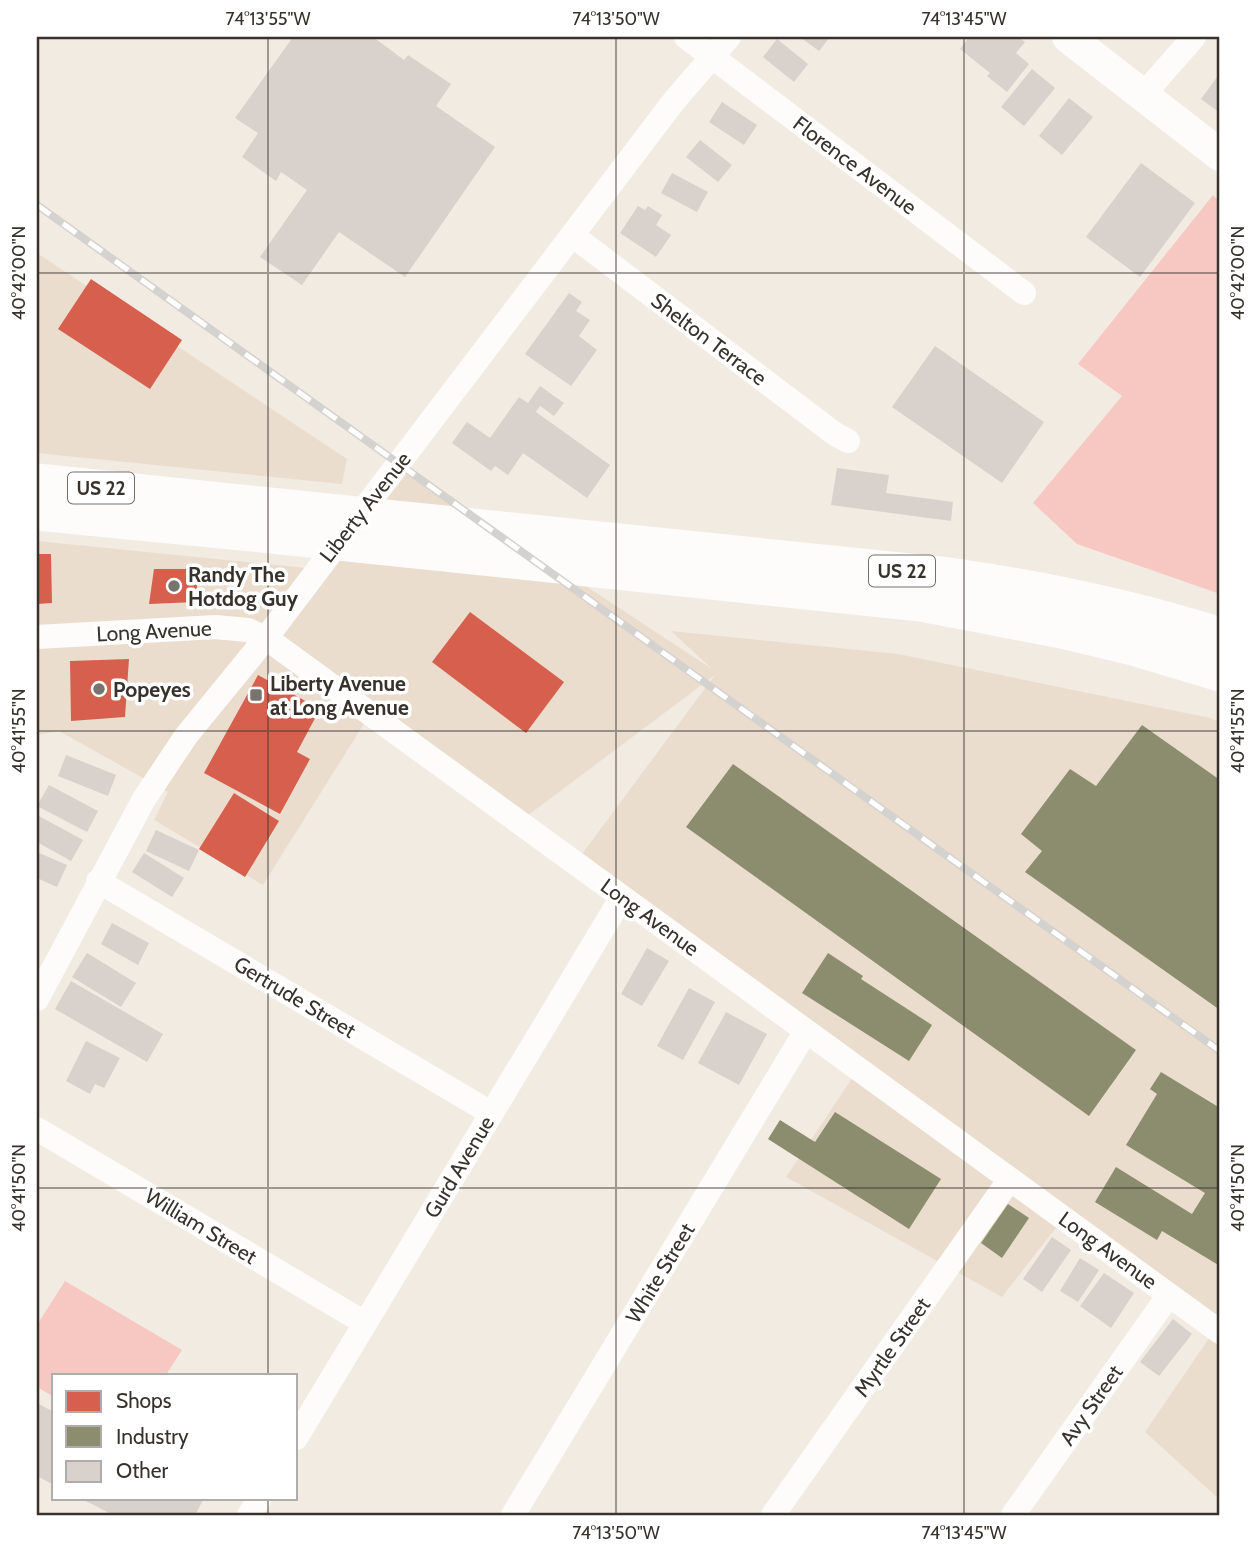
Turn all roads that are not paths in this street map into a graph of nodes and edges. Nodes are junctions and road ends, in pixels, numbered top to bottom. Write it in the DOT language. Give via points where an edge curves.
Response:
graph roads {
  1 [pos="686,37"];
  2 [pos="729,37"];
  3 [pos="1068,37"];
  4 [pos="1194,37"];
  5 [pos="712,57"];
  6 [pos="1143,95"];
  7 [pos="1220,155"];
  8 [pos="572,235"];
  9 [pos="1024,293"];
  10 [pos="848,441"];
  11 [pos="37,482"];
  12 [pos="164,509"];
  13 [pos="37,512"];
  14 [pos="1220,636"];
  15 [pos="37,637"];
  16 [pos="266,638"];
  17 [pos="1220,673"];
  18 [pos="98,881"];
  19 [pos="622,897"];
  20 [pos="37,999"];
  21 [pos="806,1031"];
  22 [pos="491,1113"];
  23 [pos="37,1129"];
  24 [pos="1010,1179"];
  25 [pos="1170,1295"];
  26 [pos="365,1323"];
  27 [pos="1220,1332"];
  28 [pos="298,1435"];
  29 [pos="259,1500"];
  30 [pos="249,1515"];
  31 [pos="513,1515"];
  32 [pos="773,1515"];
  33 [pos="1013,1515"];
  1 -- 5 [label="street, Florence Avenue"];
  2 -- 5 [label="street, Liberty Avenue"];
  3 -- 6 [label="main road"];
  4 -- 6 [label="street"];
  5 -- 8 [label="street, Liberty Avenue"];
  5 -- 9 [label="street, Florence Avenue"];
  6 -- 7 [label="main road"];
  8 -- 10 [label="street, Shelton Terrace"];
  8 -- 16 [label="street, Liberty Avenue"];
  11 -- 12 [label="highway, US 22"];
  12 -- 13 [label="highway, US 22"];
  12 -- 14 [label="highway, US 22" via="289,508 984,581 1101,603"];
  12 -- 17 [label="highway, US 22" via="262,534 885,599 993,615 1098,638"];
  15 -- 16 [label="street, Long Avenue" via="215,627"];
  16 -- 18 [label="street, Liberty Avenue" via="186,736"];
  16 -- 19 [label="street, Long Avenue"];
  18 -- 20 [label="street, Liberty Avenue"];
  18 -- 22 [label="street, Gertrude Street"];
  19 -- 21 [label="street, Long Avenue"];
  19 -- 22 [label="street, Gurd Avenue"];
  21 -- 24 [label="street, Long Avenue"];
  21 -- 31 [label="street, White Street"];
  22 -- 26 [label="street, Gurd Avenue"];
  23 -- 26 [label="street, William Street"];
  24 -- 25 [label="street, Long Avenue"];
  24 -- 32 [label="street, Myrtle Street"];
  25 -- 27 [label="street, Long Avenue"];
  25 -- 33 [label="street, Avy Street"];
  26 -- 28 [label="street, Gurd Avenue"];
  29 -- 30 [label="street"];
}
